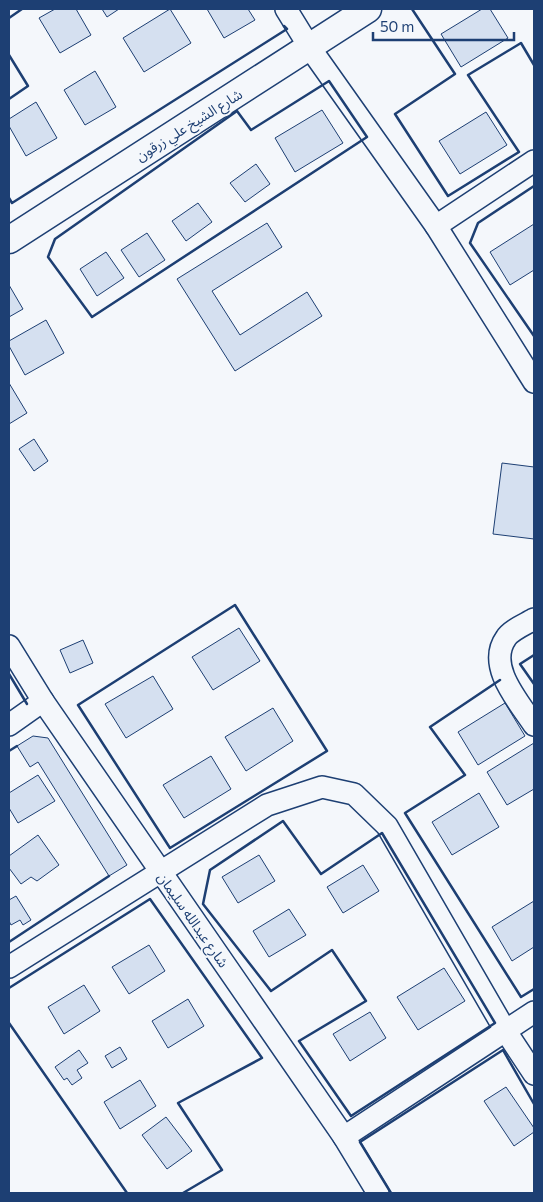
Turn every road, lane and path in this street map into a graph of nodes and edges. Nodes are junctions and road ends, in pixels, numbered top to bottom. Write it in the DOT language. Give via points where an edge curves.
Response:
graph roads {
  1 [pos="286,9"];
  2 [pos="368,9"];
  3 [pos="310,48"];
  4 [pos="534,161"];
  5 [pos="436,226"];
  6 [pos="9,240"];
  7 [pos="534,382"];
  8 [pos="534,619"];
  9 [pos="9,646"];
  10 [pos="43,701"];
  11 [pos="9,725"];
  12 [pos="534,725"];
  13 [pos="160,871"];
  14 [pos="9,967"];
  15 [pos="534,1012"];
  16 [pos="506,1030"];
  17 [pos="534,1074"];
  18 [pos="344,1137"];
  19 [pos="378,1193"];
  1 -- 3 [label="street"];
  2 -- 3 [label="main road, شارع الشيخ علي زرقون"];
  3 -- 5 [label="street"];
  3 -- 6 [label="main road, شارع الشيخ علي زرقون"];
  4 -- 5 [label="street"];
  5 -- 7 [label="street"];
  8 -- 12 [label="street" via="506,637 500,652 500,667"];
  9 -- 10 [label="street, شارع عبدالله سليمان"];
  10 -- 11 [label="street"];
  10 -- 13 [label="street, شارع عبدالله سليمان"];
  13 -- 14 [label="street"];
  13 -- 16 [label="street" via="267,805 322,787 354,794 387,826"];
  13 -- 18 [label="street, شارع عبدالله سليمان"];
  15 -- 16 [label="street"];
  16 -- 17 [label="street"];
  16 -- 18 [label="street"];
  18 -- 19 [label="street, شارع عبدالله سليمان"];
}
